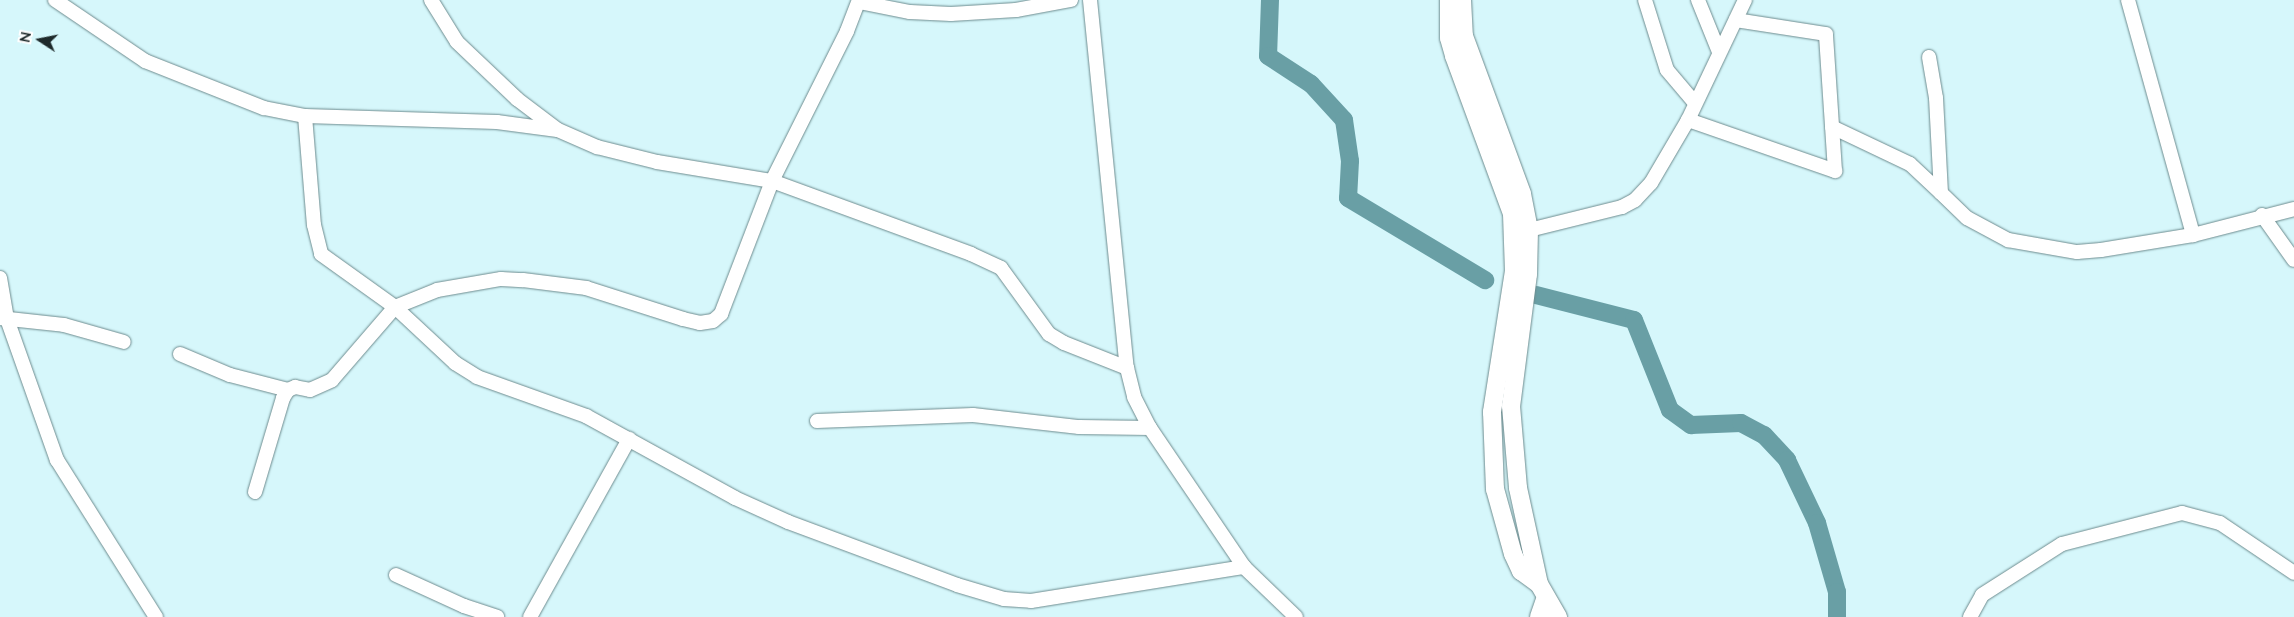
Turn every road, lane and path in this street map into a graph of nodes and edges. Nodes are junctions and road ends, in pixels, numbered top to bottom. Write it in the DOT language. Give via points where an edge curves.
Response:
graph roads {
  1 [pos="55,0"];
  2 [pos="431,0"];
  3 [pos="1071,0"];
  4 [pos="1090,0"];
  5 [pos="1449,0"];
  6 [pos="1462,0"];
  7 [pos="1645,0"];
  8 [pos="1698,0"];
  9 [pos="1745,0"];
  10 [pos="2128,0"];
  11 [pos="859,1"];
  12 [pos="1736,20"];
  13 [pos="1719,52"];
  14 [pos="1929,58"];
  15 [pos="1694,102"];
  16 [pos="305,116"];
  17 [pos="1688,120"];
  18 [pos="1832,127"];
  19 [pos="558,130"];
  20 [pos="772,181"];
  21 [pos="1942,193"];
  22 [pos="2294,209"];
  23 [pos="2262,215"];
  24 [pos="1521,232"];
  25 [pos="2193,235"];
  26 [pos="2294,260"];
  27 [pos="0,278"];
  28 [pos="395,307"];
  29 [pos="3,319"];
  30 [pos="124,342"];
  31 [pos="180,354"];
  32 [pos="1127,368"];
  33 [pos="288,390"];
  34 [pos="817,421"];
  35 [pos="1150,428"];
  36 [pos="629,439"];
  37 [pos="255,492"];
  38 [pos="1244,567"];
  39 [pos="2294,572"];
  40 [pos="396,575"];
  41 [pos="1542,591"];
  42 [pos="533,616"];
  43 [pos="156,617"];
  44 [pos="497,617"];
  45 [pos="1296,617"];
  46 [pos="1538,617"];
  47 [pos="1558,617"];
  48 [pos="1970,617"];
  1 -- 16 [label="street" via="145,61 264,108"];
  2 -- 19 [label="street" via="457,42 517,99"];
  3 -- 11 [label="street" via="1016,10 951,14 910,12"];
  4 -- 32 [label="street"];
  5 -- 24 [label="street" via="1449,38 1454,56"];
  6 -- 24 [label="street" via="1464,36 1522,194"];
  7 -- 15 [label="street" via="1667,70"];
  8 -- 13 [label="street"];
  9 -- 12 [label="street"];
  10 -- 25 [label="street"];
  11 -- 20 [label="street"];
  12 -- 13 [label="street"];
  12 -- 18 [label="street" via="1826,34"];
  13 -- 15 [label="street"];
  14 -- 21 [label="street" via="1936,98"];
  15 -- 17 [label="street"];
  16 -- 19 [label="street" via="497,122"];
  16 -- 28 [label="street" via="314,225 321,254"];
  17 -- 18 [label="street" via="1835,171"];
  17 -- 24 [label="street" via="1651,183 1634,200 1622,207"];
  18 -- 21 [label="street" via="1910,164"];
  19 -- 20 [label="street" via="597,147 657,162"];
  20 -- 28 [label="street" via="721,314 713,321 700,323 683,319 586,288 501,279 437,290"];
  20 -- 32 [label="street" via="991,263 1009,276 1035,319 1049,334"];
  21 -- 25 [label="street" via="1951,206 1967,218 2008,240 2040,247 2078,252"];
  22 -- 23 [label="street"];
  23 -- 25 [label="street"];
  23 -- 26 [label="street"];
  24 -- 41 [label="street" via="1528,274 1511,406 1518,488"];
  27 -- 29 [label="street"];
  28 -- 33 [label="street" via="332,380 310,390 295,387"];
  28 -- 36 [label="street" via="455,363 477,377 552,402"];
  29 -- 30 [label="street" via="64,325"];
  29 -- 43 [label="street" via="57,460"];
  31 -- 33 [label="street" via="230,375"];
  32 -- 35 [label="street" via="1134,397"];
  33 -- 37 [label="street" via="280,406"];
  34 -- 35 [label="street" via="972,416 1079,427"];
  35 -- 38 [label="street"];
  36 -- 38 [label="street" via="720,490 788,522 1004,599 1031,601"];
  36 -- 42 [label="street"];
  38 -- 45 [label="street"];
  39 -- 48 [label="street" via="2220,523 2182,513 2062,544 1982,595"];
  40 -- 44 [label="street" via="464,606"];
  41 -- 46 [label="street"];
  41 -- 47 [label="street"];
}
